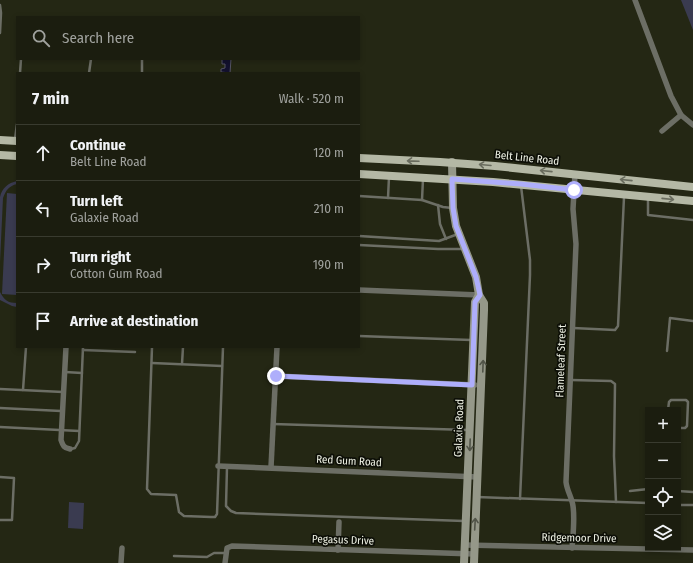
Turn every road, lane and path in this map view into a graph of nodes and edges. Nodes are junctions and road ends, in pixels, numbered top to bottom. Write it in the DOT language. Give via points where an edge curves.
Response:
graph roads {
  1 [pos="635,0"];
  2 [pos="0,5"];
  3 [pos="0,33"];
  4 [pos="21,60"];
  5 [pos="90,60"];
  6 [pos="142,60"];
  7 [pos="20,72"];
  8 [pos="90,72"];
  9 [pos="142,72"];
  10 [pos="681,115"];
  11 [pos="693,125"];
  12 [pos="662,131"];
  13 [pos="0,140"];
  14 [pos="16,141"];
  15 [pos="0,155"];
  16 [pos="16,156"];
  17 [pos="360,158"];
  18 [pos="452,162"];
  19 [pos="360,174"];
  20 [pos="575,174"];
  21 [pos="389,175"];
  22 [pos="423,177"];
  23 [pos="452,179"];
  24 [pos="521,184"];
  25 [pos="693,187"];
  26 [pos="574,190"];
  27 [pos="624,194"];
  28 [pos="360,196"];
  29 [pos="648,197"];
  30 [pos="388,198"];
  31 [pos="422,200"];
  32 [pos="693,201"];
  33 [pos="438,205"];
  34 [pos="453,208"];
  35 [pos="693,220"];
  36 [pos="458,233"];
  37 [pos="360,236"];
  38 [pos="446,239"];
  39 [pos="360,245"];
  40 [pos="464,247"];
  41 [pos="360,290"];
  42 [pos="480,295"];
  43 [pos="693,321"];
  44 [pos="573,328"];
  45 [pos="360,336"];
  46 [pos="474,340"];
  47 [pos="26,348"];
  48 [pos="66,348"];
  49 [pos="83,348"];
  50 [pos="152,348"];
  51 [pos="183,348"];
  52 [pos="223,348"];
  53 [pos="277,348"];
  54 [pos="667,351"];
  55 [pos="135,352"];
  56 [pos="152,363"];
  57 [pos="182,364"];
  58 [pos="222,366"];
  59 [pos="65,372"];
  60 [pos="82,373"];
  61 [pos="276,376"];
  62 [pos="571,380"];
  63 [pos="472,385"];
  64 [pos="482,385"];
  65 [pos="0,389"];
  66 [pos="23,390"];
  67 [pos="64,392"];
  68 [pos="668,407"];
  69 [pos="0,408"];
  70 [pos="62,411"];
  71 [pos="274,424"];
  72 [pos="0,427"];
  73 [pos="681,428"];
  74 [pos="62,430"];
  75 [pos="80,431"];
  76 [pos="470,431"];
  77 [pos="70,449"];
  78 [pos="218,466"];
  79 [pos="227,466"];
  80 [pos="272,468"];
  81 [pos="468,476"];
  82 [pos="0,477"];
  83 [pos="478,477"];
  84 [pos="645,489"];
  85 [pos="630,491"];
  86 [pos="681,491"];
  87 [pos="693,492"];
  88 [pos="477,497"];
  89 [pos="520,498"];
  90 [pos="571,501"];
  91 [pos="616,502"];
  92 [pos="645,503"];
  93 [pos="681,505"];
  94 [pos="693,505"];
  95 [pos="0,520"];
  96 [pos="466,521"];
  97 [pos="339,522"];
  98 [pos="465,545"];
  99 [pos="474,545"];
  100 [pos="122,548"];
  101 [pos="572,548"];
  102 [pos="338,550"];
  103 [pos="693,550"];
  104 [pos="226,553"];
  105 [pos="464,554"];
  106 [pos="474,554"];
  107 [pos="174,556"];
  108 [pos="121,563"];
  109 [pos="225,563"];
  110 [pos="464,563"];
  111 [pos="474,563"];
  1 -- 10 [label="street" via="671,96"];
  2 -- 3 [label="lane"];
  4 -- 7 [label="lane"];
  5 -- 8 [label="lane"];
  6 -- 9 [label="lane"];
  10 -- 11 [label="street"];
  10 -- 12 [label="street"];
  13 -- 14 [label="main road"];
  15 -- 16 [label="main road"];
  18 -- 17 [label="main road, Belt Line Road, one-way"];
  20 -- 18 [label="main road, Belt Line Road, one-way"];
  18 -- 23 [label="street, Galaxie Road"];
  19 -- 21 [label="main road"];
  25 -- 20 [label="main road, Belt Line Road, one-way"];
  20 -- 26 [label="street, Flameleaf Street"];
  21 -- 22 [label="main road"];
  21 -- 30 [label="lane"];
  22 -- 23 [label="main road"];
  22 -- 31 [label="lane"];
  23 -- 24 [label="main road"];
  23 -- 34 [label="street, Galaxie Road"];
  24 -- 26 [label="main road"];
  24 -- 89 [label="lane" via="530,275"];
  26 -- 27 [label="main road"];
  26 -- 44 [label="street, Flameleaf Street" via="573,220 576,244"];
  27 -- 29 [label="main road"];
  27 -- 44 [label="lane" via="618,326 615,330"];
  28 -- 30 [label="lane"];
  29 -- 32 [label="main road, one-way"];
  29 -- 35 [label="lane" via="648,215"];
  30 -- 31 [label="lane"];
  31 -- 33 [label="lane"];
  33 -- 34 [label="lane"];
  33 -- 38 [label="lane" via="440,224"];
  34 -- 36 [label="street, Galaxie Road"];
  36 -- 38 [label="lane"];
  36 -- 40 [label="street, Galaxie Road"];
  37 -- 38 [label="lane" via="439,241"];
  39 -- 40 [label="lane" via="438,249"];
  40 -- 42 [label="street, Galaxie Road"];
  41 -- 42 [label="street"];
  42 -- 46 [label="street, Galaxie Road" via="475,302"];
  64 -- 42 [label="street, Galaxie Road, one-way" via="484,303"];
  43 -- 54 [label="lane" via="670,318"];
  44 -- 62 [label="street, Flameleaf Street"];
  45 -- 46 [label="lane"];
  46 -- 63 [label="street, Galaxie Road"];
  47 -- 66 [label="lane"];
  48 -- 59 [label="street"];
  49 -- 55 [label="lane"];
  49 -- 60 [label="lane"];
  50 -- 56 [label="lane"];
  51 -- 57 [label="lane"];
  52 -- 58 [label="lane"];
  53 -- 61 [label="street"];
  56 -- 57 [label="lane"];
  56 -- 78 [label="lane" via="147,489 151,494 176,495 179,512 184,516 215,517"];
  57 -- 58 [label="lane"];
  58 -- 78 [label="lane"];
  59 -- 60 [label="lane"];
  59 -- 67 [label="street"];
  60 -- 75 [label="lane"];
  61 -- 63 [label="street"];
  61 -- 71 [label="street"];
  62 -- 90 [label="street, Flameleaf Street" via="566,482"];
  62 -- 91 [label="lane" via="611,381 615,384"];
  63 -- 64 [label="street"];
  63 -- 76 [label="street, Galaxie Road"];
  64 -- 83 [label="street, Galaxie Road"];
  65 -- 66 [label="lane"];
  66 -- 67 [label="lane"];
  67 -- 70 [label="street"];
  68 -- 73 [label="lane" via="671,400 688,402 687,426"];
  69 -- 70 [label="lane"];
  70 -- 74 [label="street"];
  71 -- 76 [label="lane"];
  71 -- 80 [label="street"];
  72 -- 74 [label="lane"];
  74 -- 75 [label="lane"];
  74 -- 77 [label="street" via="62,445"];
  75 -- 77 [label="lane" via="78,445"];
  76 -- 81 [label="street, Galaxie Road, one-way"];
  78 -- 79 [label="street, Red Gum Road"];
  79 -- 80 [label="street, Red Gum Road"];
  79 -- 96 [label="lane" via="226,506 236,513"];
  80 -- 81 [label="street, Red Gum Road"];
  81 -- 83 [label="street, Red Gum Road"];
  81 -- 96 [label="street, Galaxie Road"];
  82 -- 95 [label="lane" via="14,478 12,520"];
  83 -- 88 [label="street, Galaxie Road"];
  84 -- 85 [label="lane"];
  86 -- 87 [label="lane"];
  88 -- 89 [label="lane"];
  99 -- 88 [label="street, Galaxie Road, one-way"];
  89 -- 90 [label="lane"];
  90 -- 91 [label="lane"];
  90 -- 101 [label="street, Flameleaf Street" via="574,516"];
  91 -- 92 [label="lane"];
  93 -- 94 [label="lane"];
  96 -- 98 [label="street, Galaxie Road"];
  97 -- 102 [label="street"];
  98 -- 99 [label="street, Ridgemoor Drive"];
  98 -- 105 [label="street, Galaxie Road"];
  99 -- 101 [label="street, Ridgemoor Drive"];
  99 -- 106 [label="street, Galaxie Road"];
  100 -- 108 [label="street"];
  101 -- 103 [label="street, Ridgemoor Drive"];
  102 -- 104 [label="street, Pegasus Drive" via="232,546 227,548"];
  102 -- 105 [label="street, Pegasus Drive"];
  104 -- 107 [label="lane" via="214,553 207,557"];
  104 -- 109 [label="street"];
  105 -- 106 [label="street, Pegasus Drive"];
  105 -- 110 [label="street, Galaxie Road"];
  106 -- 111 [label="street, Galaxie Road"];
}
